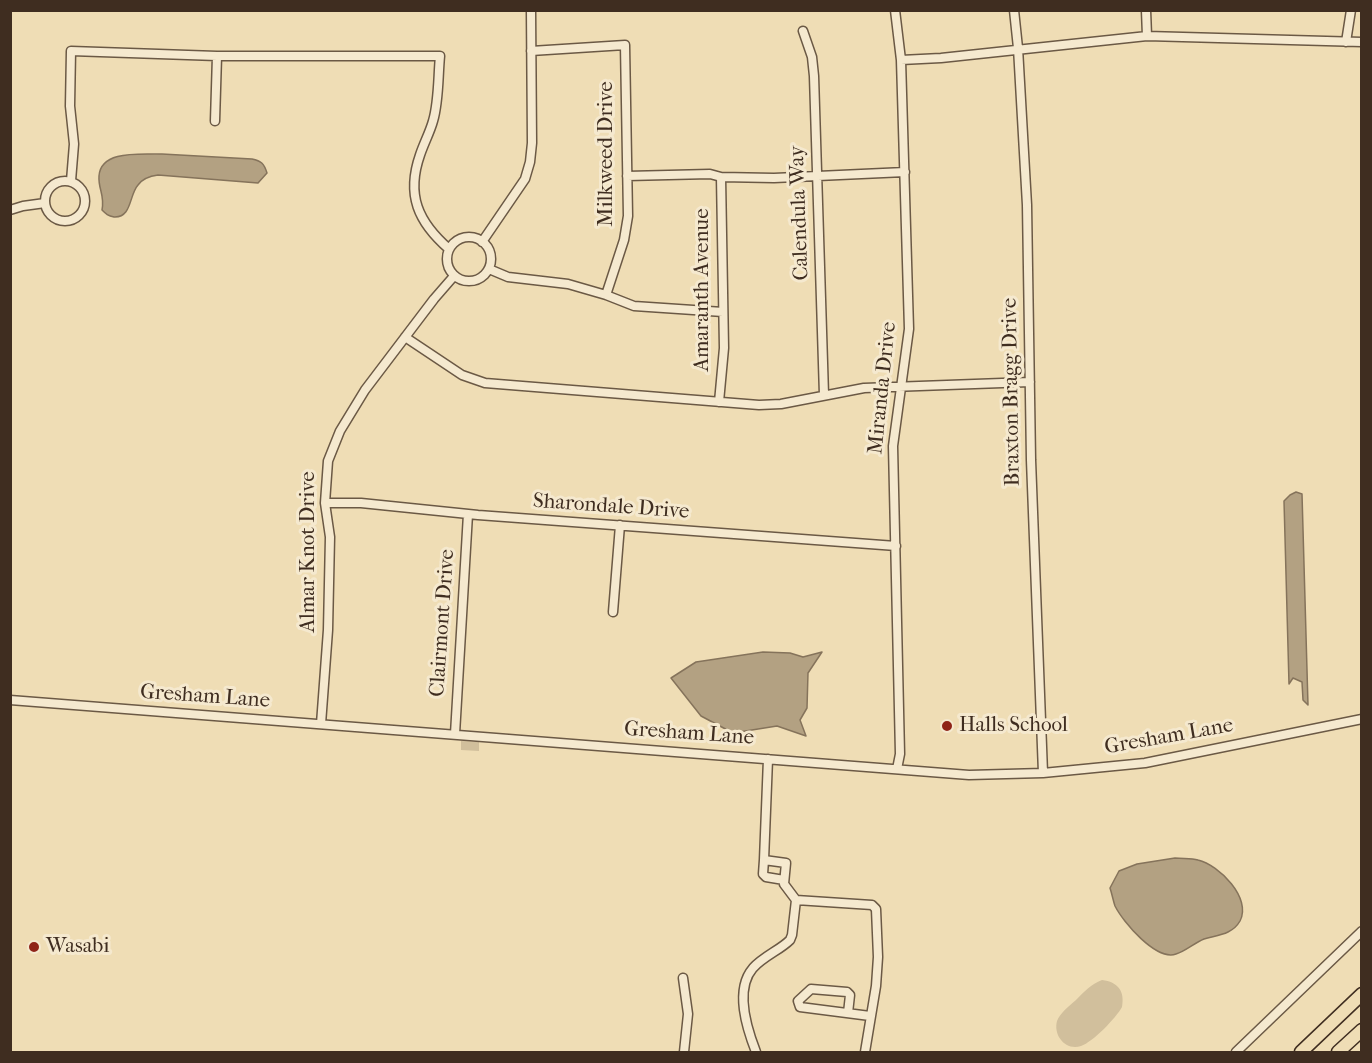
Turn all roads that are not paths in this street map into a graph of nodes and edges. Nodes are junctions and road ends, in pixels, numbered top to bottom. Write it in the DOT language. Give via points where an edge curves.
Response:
graph roads {
  1 [pos="531,10"];
  2 [pos="895,10"];
  3 [pos="1014,10"];
  4 [pos="1146,10"];
  5 [pos="1351,10"];
  6 [pos="803,31"];
  7 [pos="1147,36"];
  8 [pos="1346,42"];
  9 [pos="1362,42"];
  10 [pos="1018,48"];
  11 [pos="531,51"];
  12 [pos="217,56"];
  13 [pos="901,60"];
  14 [pos="214,121"];
  15 [pos="904,172"];
  16 [pos="627,176"];
  17 [pos="817,176"];
  18 [pos="721,177"];
  19 [pos="70,181"];
  20 [pos="45,203"];
  21 [pos="10,210"];
  22 [pos="482,242"];
  23 [pos="450,249"];
  24 [pos="489,268"];
  25 [pos="454,276"];
  26 [pos="606,295"];
  27 [pos="723,312"];
  28 [pos="405,337"];
  29 [pos="1030,382"];
  30 [pos="901,386"];
  31 [pos="824,395"];
  32 [pos="719,402"];
  33 [pos="325,503"];
  34 [pos="468,514"];
  35 [pos="620,525"];
  36 [pos="896,546"];
  37 [pos="613,612"];
  38 [pos="10,700"];
  39 [pos="1362,719"];
  40 [pos="321,724"];
  41 [pos="455,734"];
  42 [pos="768,759"];
  43 [pos="897,769"];
  44 [pos="1043,773"];
  45 [pos="764,860"];
  46 [pos="784,880"];
  47 [pos="796,900"];
  48 [pos="1362,931"];
  49 [pos="682,978"];
  50 [pos="1362,994"];
  51 [pos="848,1013"];
  52 [pos="870,1016"];
  53 [pos="1362,1030"];
  54 [pos="684,1053"];
  55 [pos="756,1053"];
  56 [pos="866,1053"];
  57 [pos="1236,1053"];
  58 [pos="1300,1053"];
  59 [pos="1338,1053"];
  1 -- 11 [label="street"];
  2 -- 13 [label="street, Miranda Drive"];
  3 -- 10 [label="street, Braxton Bragg Drive"];
  4 -- 7 [label="street"];
  5 -- 8 [label="street"];
  6 -- 17 [label="street, Calendula Way" via="812,57"];
  7 -- 8 [label="street"];
  7 -- 10 [label="street"];
  8 -- 9 [label="street"];
  10 -- 13 [label="street"];
  10 -- 29 [label="street, Braxton Bragg Drive" via="1027,205"];
  11 -- 16 [label="street, Milkweed Drive" via="625,45"];
  11 -- 22 [label="street" via="532,143 527,171"];
  12 -- 14 [label="street"];
  12 -- 19 [label="street" via="71,51 74,144"];
  12 -- 23 [label="street" via="440,56 434,118 413,184 416,207"];
  13 -- 15 [label="street, Miranda Drive"];
  15 -- 17 [label="street"];
  15 -- 30 [label="street, Miranda Drive" via="909,329"];
  16 -- 18 [label="street"];
  16 -- 26 [label="street, Milkweed Drive" via="627,227"];
  17 -- 18 [label="street"];
  17 -- 31 [label="street, Calendula Way"];
  18 -- 27 [label="street, Amaranth Avenue"];
  19 -- 20 [label="street" via="51,186"];
  19 -- 20 [label="street" via="84,194 85,208 76,218 55,219"];
  20 -- 21 [label="street"];
  22 -- 23 [label="street" via="463,238"];
  22 -- 24 [label="street" via="490,255"];
  23 -- 25 [label="street" via="447,262"];
  24 -- 25 [label="street" via="474,281"];
  24 -- 26 [label="street" via="508,277 568,284"];
  25 -- 28 [label="street, Almar Knot Drive"];
  26 -- 27 [label="street" via="643,308"];
  27 -- 32 [label="street, Amaranth Avenue"];
  28 -- 32 [label="street" via="462,375 485,383"];
  28 -- 33 [label="street, Almar Knot Drive" via="365,390 340,432 327,461"];
  29 -- 30 [label="street"];
  29 -- 44 [label="street, Braxton Bragg Drive"];
  30 -- 31 [label="street"];
  30 -- 36 [label="street, Miranda Drive" via="893,446"];
  31 -- 32 [label="street" via="781,404"];
  33 -- 34 [label="street, Sharondale Drive"];
  33 -- 40 [label="street, Almar Knot Drive" via="330,537"];
  34 -- 35 [label="street, Sharondale Drive"];
  34 -- 41 [label="street, Clairmont Drive"];
  35 -- 36 [label="street, Sharondale Drive"];
  35 -- 37 [label="street"];
  36 -- 43 [label="street, Miranda Drive" via="900,754"];
  38 -- 40 [label="street, Gresham Lane"];
  39 -- 44 [label="street, Gresham Lane" via="1145,763"];
  40 -- 41 [label="street, Gresham Lane"];
  41 -- 42 [label="street, Gresham Lane"];
  42 -- 43 [label="street, Gresham Lane"];
  42 -- 45 [label="street"];
  43 -- 44 [label="street, Gresham Lane" via="969,775"];
  45 -- 46 [label="street" via="763,874"];
  45 -- 46 [label="street" via="786,863"];
  46 -- 47 [label="street"];
  47 -- 52 [label="street" via="872,905 876,909 878,957"];
  47 -- 55 [label="street" via="790,940 754,968 746,981 746,1020"];
  48 -- 57 [label="street"];
  49 -- 54 [label="street" via="688,1014"];
  50 -- 58 [label="highway"];
  51 -- 51 [label="street" via="800,1007 798,1001 812,989 847,992"];
  51 -- 52 [label="street"];
  52 -- 56 [label="street"];
  53 -- 59 [label="highway"];
}
